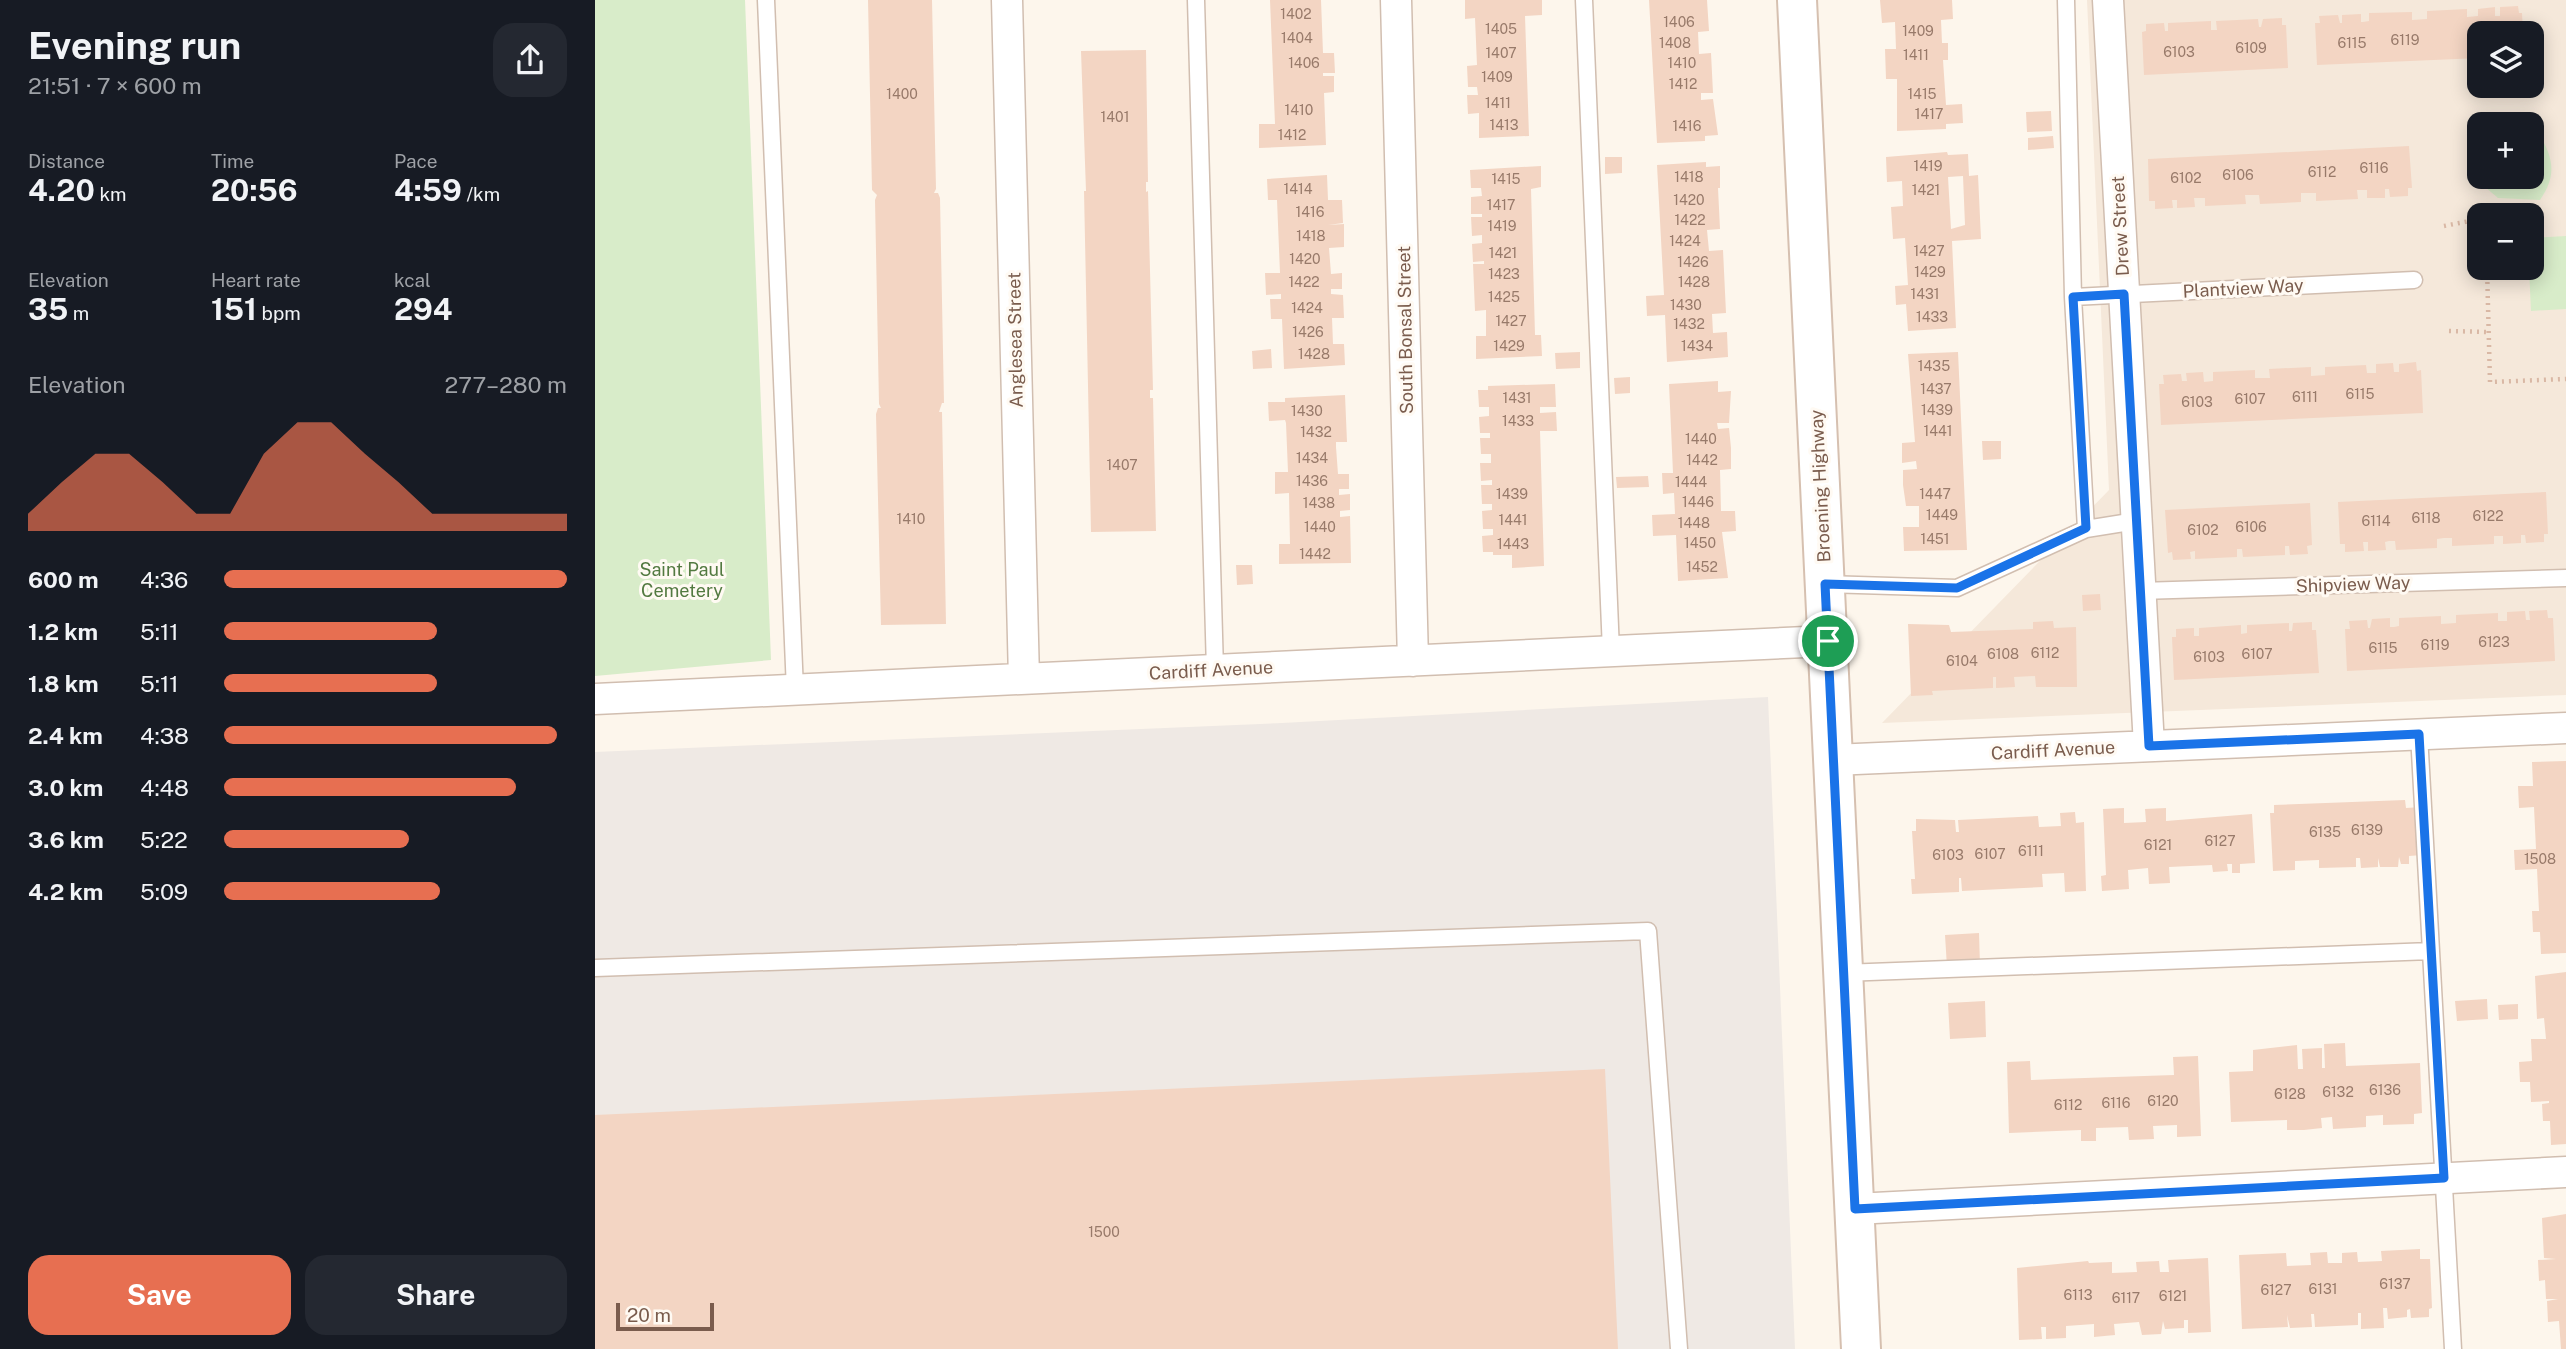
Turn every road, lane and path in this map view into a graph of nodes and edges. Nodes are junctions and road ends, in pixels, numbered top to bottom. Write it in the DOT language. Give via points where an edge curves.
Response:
graph roads {
  1 [pos="766,0"];
  2 [pos="1007,0"];
  3 [pos="1196,0"];
  4 [pos="1396,0"];
  5 [pos="1584,0"];
  6 [pos="1797,0"];
  7 [pos="2066,0"];
  8 [pos="2108,0"];
  9 [pos="2467,222"];
  10 [pos="2444,226"];
  11 [pos="2414,280"];
  12 [pos="2487,280"];
  13 [pos="2124,294"];
  14 [pos="2073,297"];
  15 [pos="2449,331"];
  16 [pos="2489,332"];
  17 [pos="2566,379"];
  18 [pos="2136,521"];
  19 [pos="2086,528"];
  20 [pos="2566,578"];
  21 [pos="1825,584"];
  22 [pos="2140,591"];
  23 [pos="1828,641"];
  24 [pos="1611,651"];
  25 [pos="1413,661"];
  26 [pos="1215,670"];
  27 [pos="1024,679"];
  28 [pos="795,690"];
  29 [pos="595,699"];
  30 [pos="2566,728"];
  31 [pos="2419,734"];
  32 [pos="2149,746"];
  33 [pos="1833,760"];
  34 [pos="2431,951"];
  35 [pos="595,968"];
  36 [pos="1843,973"];
  37 [pos="2566,1172"];
  38 [pos="2444,1178"];
  39 [pos="1855,1209"];
  40 [pos="1679,1349"];
  41 [pos="1861,1349"];
  42 [pos="2453,1349"];
  1 -- 28 [label="lane"];
  2 -- 27 [label="street, Anglesea Street"];
  3 -- 26 [label="lane"];
  4 -- 25 [label="street, South Bonsal Street"];
  5 -- 24 [label="lane"];
  6 -- 21 [label="street, Broening Highway"];
  7 -- 14 [label="lane"];
  8 -- 13 [label="street, Drew Street"];
  9 -- 10 [label="path"];
  11 -- 13 [label="lane, Plantview Way"];
  12 -- 16 [label="path"];
  13 -- 14 [label="lane, Plantview Way"];
  13 -- 18 [label="street, Drew Street"];
  14 -- 19 [label="lane"];
  15 -- 16 [label="path"];
  16 -- 17 [label="path" via="2490,383"];
  18 -- 19 [label="lane"];
  18 -- 22 [label="street, Drew Street"];
  19 -- 21 [label="lane" via="1957,588"];
  20 -- 22 [label="lane, Shipview Way"];
  21 -- 23 [label="street, Broening Highway"];
  22 -- 32 [label="street, Drew Street"];
  23 -- 24 [label="street, Cardiff Avenue"];
  23 -- 33 [label="street, Broening Highway"];
  24 -- 25 [label="street, Cardiff Avenue"];
  25 -- 26 [label="street, Cardiff Avenue"];
  26 -- 27 [label="street, Cardiff Avenue"];
  27 -- 28 [label="street, Cardiff Avenue"];
  28 -- 29 [label="street, Cardiff Avenue"];
  30 -- 31 [label="street, Cardiff Avenue"];
  31 -- 32 [label="street, Cardiff Avenue"];
  31 -- 34 [label="lane"];
  32 -- 33 [label="street, Cardiff Avenue"];
  33 -- 36 [label="street, Broening Highway"];
  34 -- 36 [label="lane"];
  34 -- 38 [label="lane"];
  35 -- 40 [label="lane" via="1648,931"];
  36 -- 39 [label="street, Broening Highway"];
  37 -- 38 [label="street"];
  38 -- 39 [label="street"];
  38 -- 42 [label="lane"];
  39 -- 41 [label="street, Broening Highway"];
}
